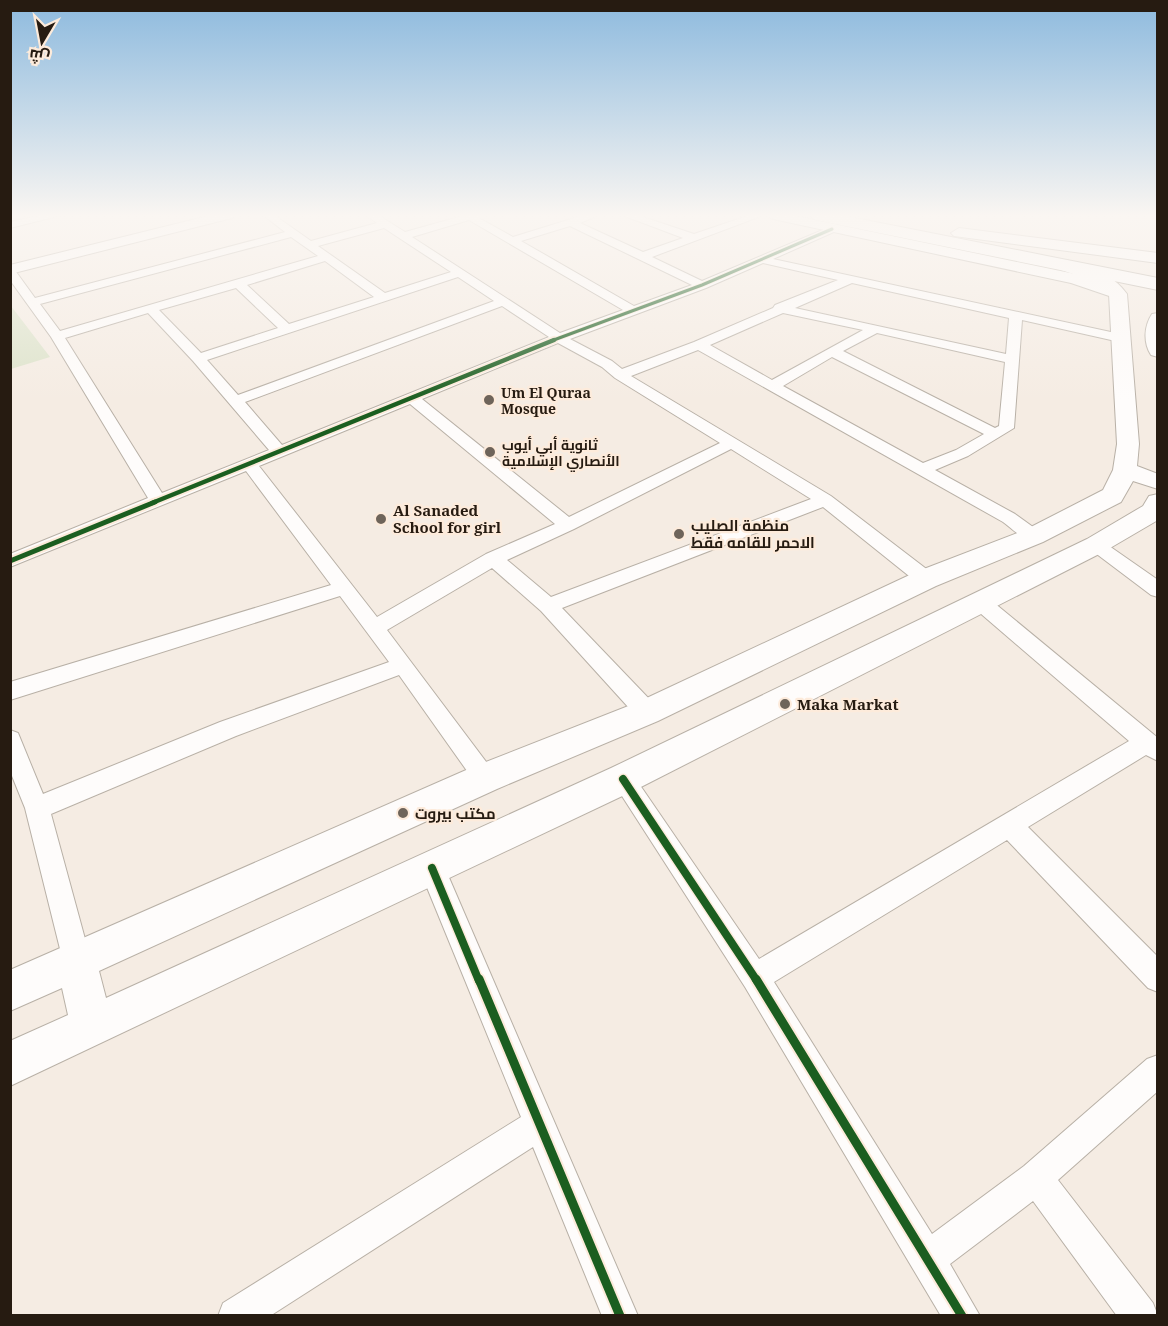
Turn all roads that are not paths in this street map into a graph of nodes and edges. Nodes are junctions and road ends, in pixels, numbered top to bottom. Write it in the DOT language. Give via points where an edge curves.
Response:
graph roads {
  1 [pos="14,277"];
  2 [pos="128,277"];
  3 [pos="262,277"];
  4 [pos="355,277"];
  5 [pos="448,277"];
  6 [pos="466,277"];
  7 [pos="576,277"];
  8 [pos="685,277"];
  9 [pos="722,277"];
  10 [pos="835,277"];
  11 [pos="1068,277"];
  12 [pos="1097,277"];
  13 [pos="1123,277"];
  14 [pos="848,280"];
  15 [pos="239,284"];
  16 [pos="1158,284"];
  17 [pos="702,285"];
  18 [pos="1118,294"];
  19 [pos="384,298"];
  20 [pos="33,302"];
  21 [pos="502,302"];
  22 [pos="779,308"];
  23 [pos="152,310"];
  24 [pos="632,310"];
  25 [pos="1016,316"];
  26 [pos="1158,318"];
  27 [pos="878,328"];
  28 [pos="288,330"];
  29 [pos="57,336"];
  30 [pos="559,338"];
  31 [pos="1120,338"];
  32 [pos="699,345"];
  33 [pos="832,351"];
  34 [pos="1158,351"];
  35 [pos="198,358"];
  36 [pos="1012,358"];
  37 [pos="620,375"];
  38 [pos="774,385"];
  39 [pos="411,398"];
  40 [pos="234,401"];
  41 [pos="995,434"];
  42 [pos="730,443"];
  43 [pos="280,452"];
  44 [pos="249,464"];
  45 [pos="920,470"];
  46 [pos="1125,470"];
  47 [pos="1158,482"];
  48 [pos="825,500"];
  49 [pos="158,501"];
  50 [pos="1158,502"];
  51 [pos="568,525"];
  52 [pos="1034,536"];
  53 [pos="1096,545"];
  54 [pos="494,559"];
  55 [pos="10,561"];
  56 [pos="926,579"];
  57 [pos="344,588"];
  58 [pos="1158,590"];
  59 [pos="980,602"];
  60 [pos="548,606"];
  61 [pos="374,628"];
  62 [pos="403,665"];
  63 [pos="10,691"];
  64 [pos="647,712"];
  65 [pos="10,740"];
  66 [pos="1153,747"];
  67 [pos="485,778"];
  68 [pos="623,778"];
  69 [pos="37,808"];
  70 [pos="1009,825"];
  71 [pos="432,868"];
  72 [pos="77,961"];
  73 [pos="755,977"];
  74 [pos="1158,978"];
  75 [pos="10,991"];
  76 [pos="91,1026"];
  77 [pos="10,1064"];
  78 [pos="1158,1070"];
  79 [pos="539,1124"];
  80 [pos="1036,1178"];
  81 [pos="928,1259"];
  82 [pos="271,1306"];
  83 [pos="236,1316"];
  84 [pos="620,1316"];
  85 [pos="962,1316"];
  86 [pos="1140,1316"];
  1 -- 20 [label="street"];
  2 -- 20 [label="street"];
  3 -- 15 [label="street"];
  4 -- 19 [label="street"];
  5 -- 19 [label="street"];
  6 -- 21 [label="street"];
  7 -- 24 [label="street"];
  8 -- 17 [label="street"];
  9 -- 17 [label="street"];
  10 -- 14 [label="street"];
  11 -- 18 [label="street"];
  12 -- 18 [label="main road"];
  13 -- 16 [label="highway"];
  14 -- 22 [label="street"];
  14 -- 25 [label="street"];
  15 -- 23 [label="street"];
  15 -- 28 [label="street"];
  17 -- 24 [label="street"];
  18 -- 31 [label="main road"];
  19 -- 28 [label="street"];
  20 -- 29 [label="street"];
  21 -- 30 [label="street"];
  21 -- 40 [label="street"];
  22 -- 27 [label="street"];
  22 -- 32 [label="street"];
  23 -- 29 [label="street"];
  23 -- 35 [label="street"];
  24 -- 30 [label="street"];
  25 -- 31 [label="street"];
  25 -- 36 [label="street"];
  26 -- 34 [label="main road" via="1154,328"];
  27 -- 33 [label="street"];
  27 -- 36 [label="street"];
  28 -- 35 [label="street"];
  29 -- 49 [label="street"];
  30 -- 37 [label="street"];
  30 -- 39 [label="street"];
  31 -- 46 [label="main road" via="1127,429"];
  32 -- 37 [label="street"];
  32 -- 38 [label="street"];
  33 -- 38 [label="street"];
  33 -- 41 [label="street"];
  35 -- 40 [label="street"];
  36 -- 41 [label="street" via="1006,428"];
  37 -- 42 [label="street"];
  38 -- 45 [label="street"];
  39 -- 43 [label="street"];
  39 -- 51 [label="street"];
  40 -- 43 [label="street"];
  41 -- 45 [label="street"];
  42 -- 48 [label="street"];
  42 -- 51 [label="street"];
  43 -- 44 [label="street"];
  44 -- 49 [label="street"];
  44 -- 57 [label="street"];
  45 -- 52 [label="street" via="1009,518"];
  46 -- 47 [label="main road"];
  46 -- 52 [label="main road" via="1112,496"];
  48 -- 56 [label="street"];
  48 -- 60 [label="street"];
  49 -- 55 [label="street"];
  50 -- 53 [label="main road" via="1152,512"];
  51 -- 54 [label="street"];
  52 -- 56 [label="main road"];
  53 -- 58 [label="street"];
  53 -- 59 [label="main road"];
  54 -- 60 [label="street"];
  54 -- 61 [label="street"];
  56 -- 64 [label="main road"];
  57 -- 61 [label="street"];
  57 -- 63 [label="street"];
  59 -- 66 [label="street"];
  59 -- 68 [label="main road"];
  60 -- 64 [label="street"];
  61 -- 62 [label="street"];
  62 -- 67 [label="street"];
  62 -- 69 [label="street" via="228,729"];
  64 -- 67 [label="main road"];
  65 -- 69 [label="street"];
  66 -- 70 [label="street"];
  67 -- 72 [label="main road"];
  68 -- 71 [label="main road"];
  68 -- 73 [label="street"];
  69 -- 72 [label="street"];
  70 -- 73 [label="street"];
  70 -- 74 [label="street"];
  71 -- 76 [label="main road"];
  71 -- 79 [label="street"];
  72 -- 75 [label="main road"];
  72 -- 76 [label="main road"];
  73 -- 81 [label="street"];
  76 -- 77 [label="main road"];
  78 -- 80 [label="street"];
  79 -- 82 [label="street"];
  79 -- 84 [label="street"];
  80 -- 81 [label="street"];
  80 -- 86 [label="street"];
  81 -- 85 [label="street"];
  82 -- 83 [label="street"];
}
